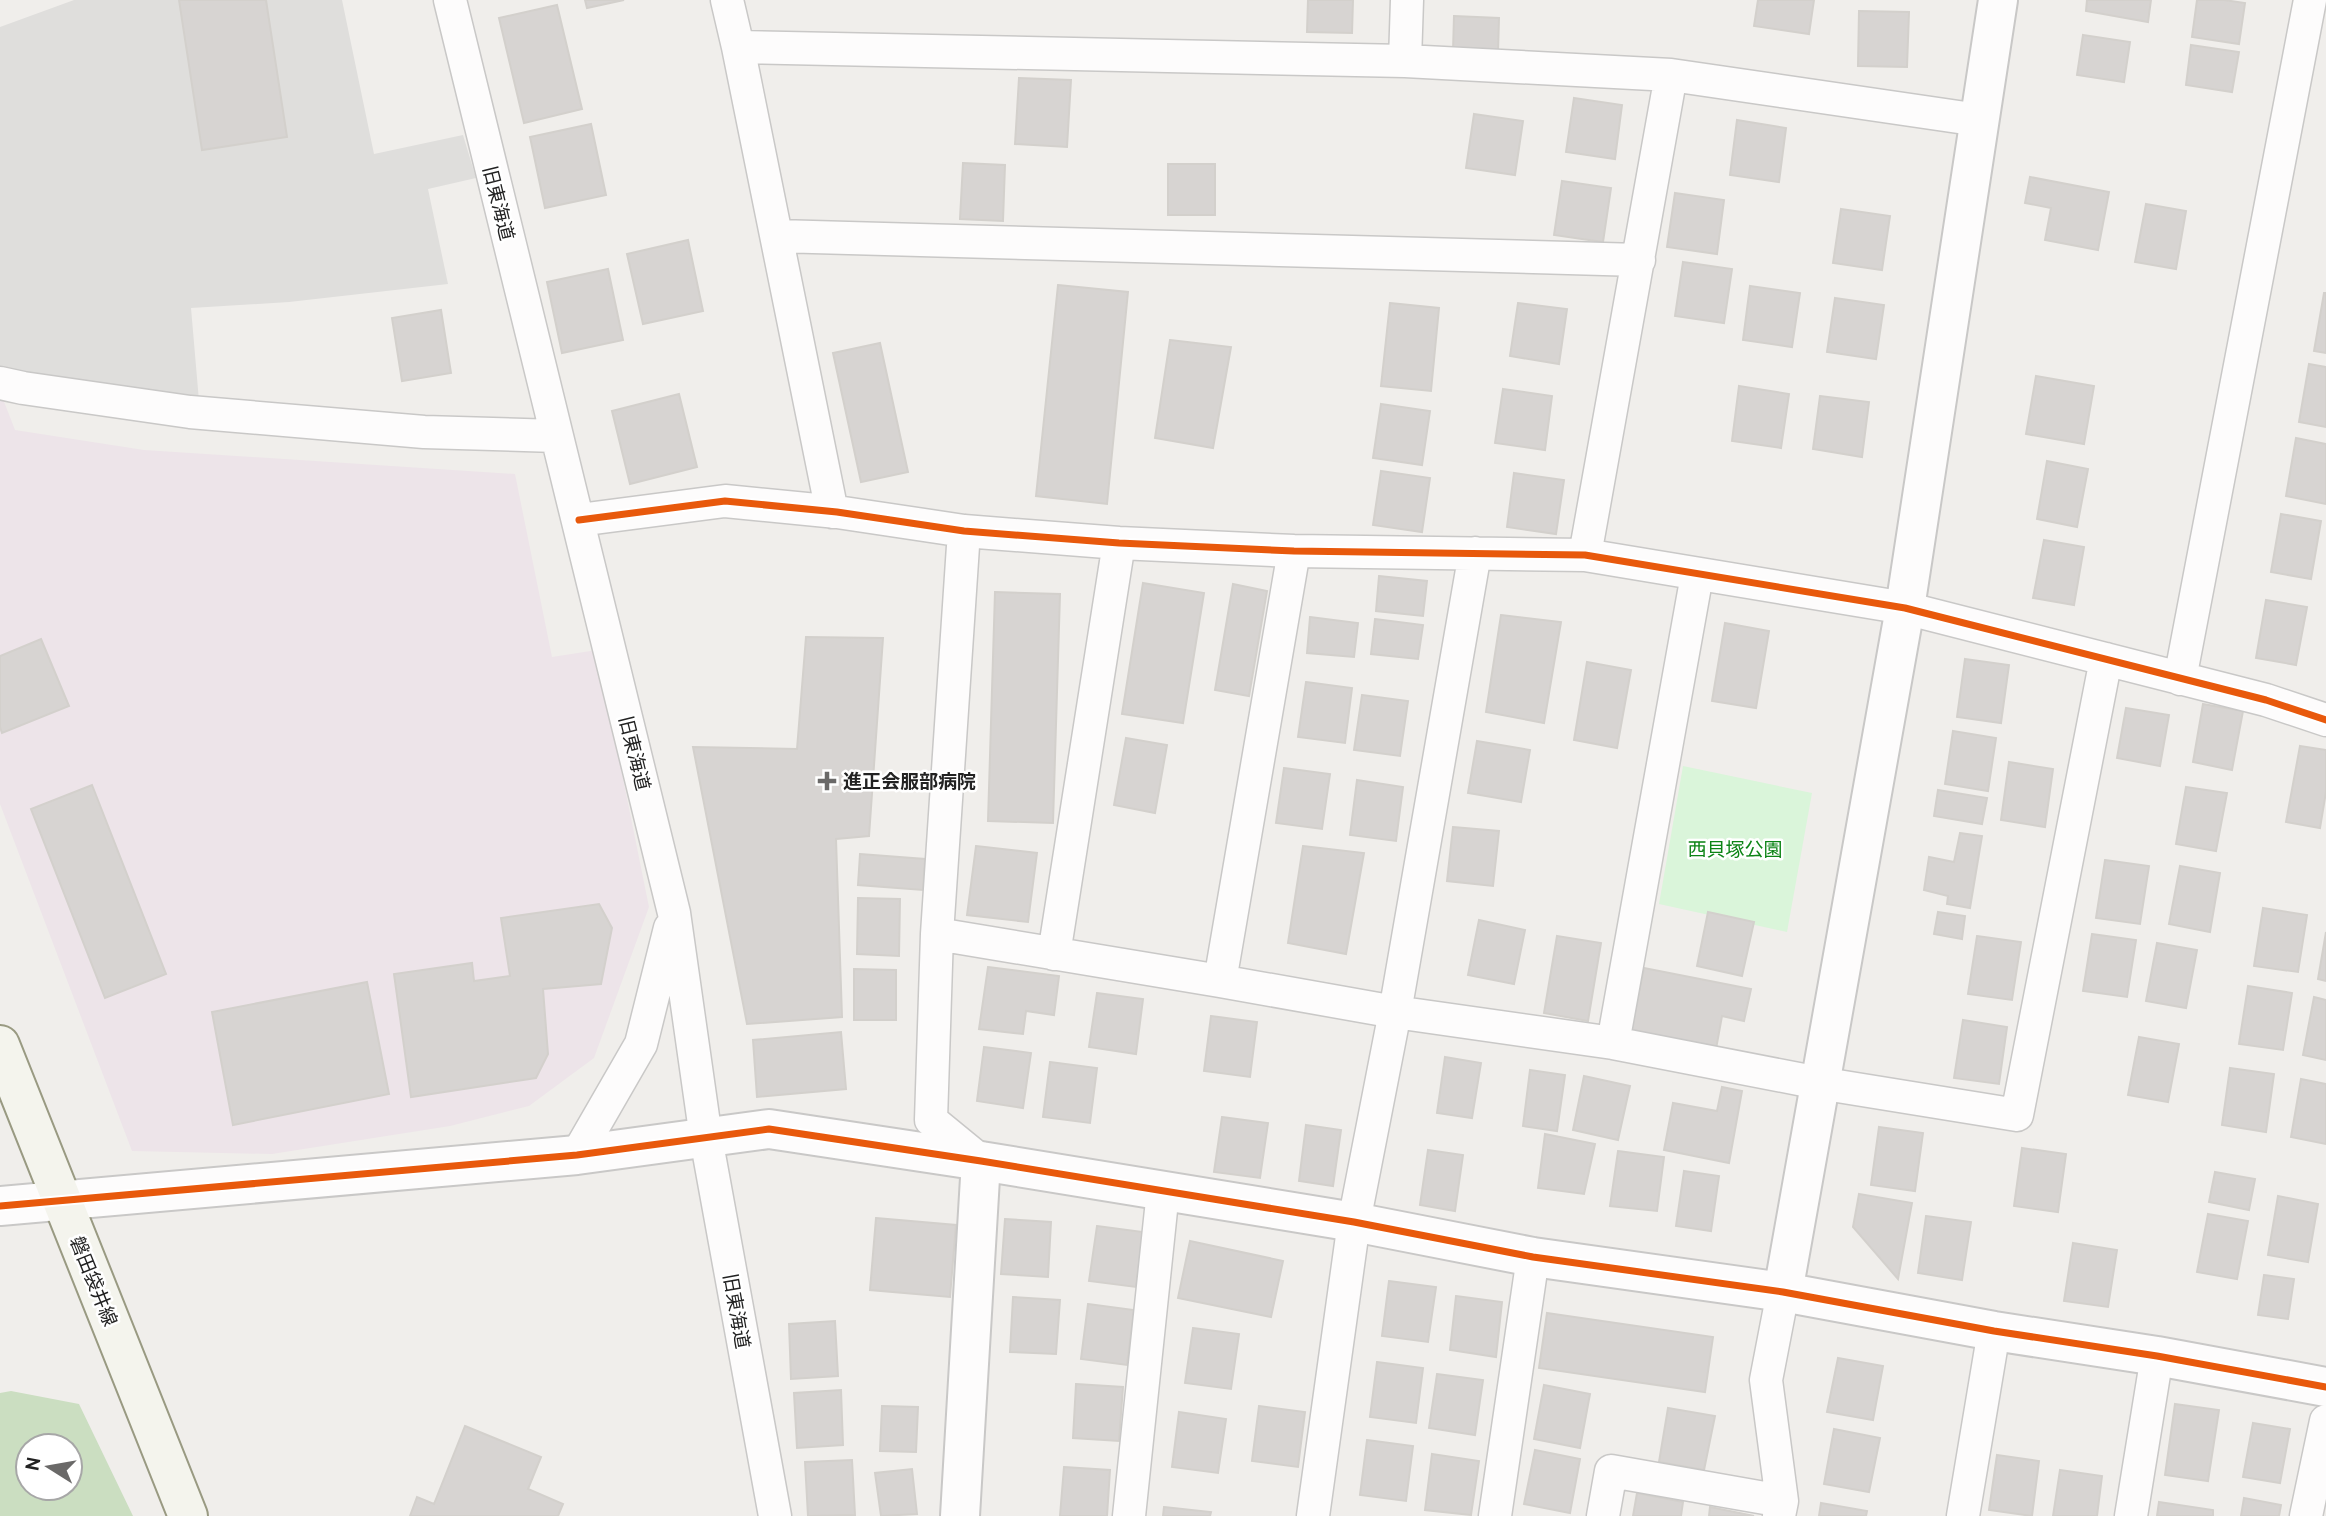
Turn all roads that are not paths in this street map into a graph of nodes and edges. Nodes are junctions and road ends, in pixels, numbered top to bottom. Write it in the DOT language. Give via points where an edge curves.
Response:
graph roads {
  1 [pos="450,0"];
  2 [pos="727,0"];
  3 [pos="1407,0"];
  4 [pos="1998,0"];
  5 [pos="2310,0"];
  6 [pos="738,47"];
  7 [pos="1405,61"];
  8 [pos="1671,75"];
  9 [pos="1979,120"];
  10 [pos="777,236"];
  11 [pos="1639,260"];
  12 [pos="0,383"];
  13 [pos="556,436"];
  14 [pos="832,512"];
  15 [pos="579,520"];
  16 [pos="964,531"];
  17 [pos="1118,543"];
  18 [pos="1294,551"];
  19 [pos="1475,553"];
  20 [pos="1585,555"];
  21 [pos="1697,575"];
  22 [pos="1905,608"];
  23 [pos="2106,659"];
  24 [pos="2180,678"];
  25 [pos="2326,720"];
  26 [pos="674,914"];
  27 [pos="937,934"];
  28 [pos="1054,954"];
  29 [pos="1220,981"];
  30 [pos="1395,1012"];
  31 [pos="1613,1043"];
  32 [pos="0,1045"];
  33 [pos="1819,1083"];
  34 [pos="706,1138"];
  35 [pos="577,1155"];
  36 [pos="981,1161"];
  37 [pos="1163,1191"];
  38 [pos="62,1201"];
  39 [pos="0,1206"];
  40 [pos="1354,1222"];
  41 [pos="1533,1257"];
  42 [pos="1783,1292"];
  43 [pos="1994,1331"];
  44 [pos="2157,1356"];
  45 [pos="2326,1387"];
  46 [pos="2326,1421"];
  47 [pos="1780,1508"];
  48 [pos="188,1516"];
  49 [pos="775,1516"];
  50 [pos="960,1516"];
  51 [pos="1129,1516"];
  52 [pos="1313,1516"];
  53 [pos="1495,1516"];
  54 [pos="1603,1516"];
  55 [pos="1963,1516"];
  56 [pos="2131,1516"];
  57 [pos="2306,1516"];
  1 -- 13 [label="street, 旧東海道"];
  2 -- 6 [label="street"];
  3 -- 7 [label="street"];
  4 -- 9 [label="street"];
  5 -- 24 [label="street"];
  6 -- 7 [label="street"];
  6 -- 10 [label="street"];
  7 -- 8 [label="street"];
  8 -- 9 [label="street"];
  8 -- 11 [label="street"];
  9 -- 22 [label="street"];
  10 -- 11 [label="street"];
  10 -- 14 [label="street"];
  11 -- 20 [label="street"];
  12 -- 13 [label="street" via="190,412 424,432"];
  13 -- 15 [label="street, 旧東海道"];
  14 -- 15 [label="street" via="725,501"];
  14 -- 16 [label="street"];
  15 -- 26 [label="street, 旧東海道"];
  16 -- 17 [label="street"];
  16 -- 27 [label="street"];
  17 -- 18 [label="street"];
  17 -- 28 [label="street"];
  18 -- 19 [label="street"];
  18 -- 29 [label="street"];
  19 -- 20 [label="street"];
  19 -- 30 [label="street"];
  20 -- 21 [label="street"];
  21 -- 22 [label="street"];
  21 -- 31 [label="street"];
  22 -- 23 [label="street"];
  22 -- 33 [label="street"];
  23 -- 24 [label="street"];
  23 -- 33 [label="street" via="2017,1115"];
  24 -- 25 [label="street"];
  26 -- 34 [label="street, 旧東海道"];
  26 -- 35 [label="street" via="642,1044"];
  27 -- 28 [label="street"];
  27 -- 36 [label="street" via="931,1119"];
  28 -- 29 [label="street"];
  29 -- 30 [label="street"];
  30 -- 31 [label="street"];
  30 -- 40 [label="street"];
  31 -- 33 [label="street"];
  32 -- 38 [label="main road, 磐田袋井線"];
  33 -- 42 [label="street"];
  34 -- 35 [label="street"];
  34 -- 36 [label="street" via="769,1129"];
  34 -- 49 [label="street, 旧東海道"];
  35 -- 38 [label="street"];
  36 -- 37 [label="street"];
  36 -- 50 [label="street"];
  37 -- 40 [label="street"];
  37 -- 51 [label="street"];
  38 -- 39 [label="street"];
  38 -- 48 [label="main road, 磐田袋井線"];
  40 -- 41 [label="street"];
  40 -- 52 [label="street"];
  41 -- 42 [label="street"];
  41 -- 53 [label="street"];
  42 -- 43 [label="street"];
  42 -- 47 [label="street" via="1766,1380"];
  43 -- 44 [label="street"];
  43 -- 55 [label="street"];
  44 -- 45 [label="street"];
  44 -- 56 [label="street"];
  46 -- 57 [label="street"];
  47 -- 54 [label="street" via="1611,1471"];
}
